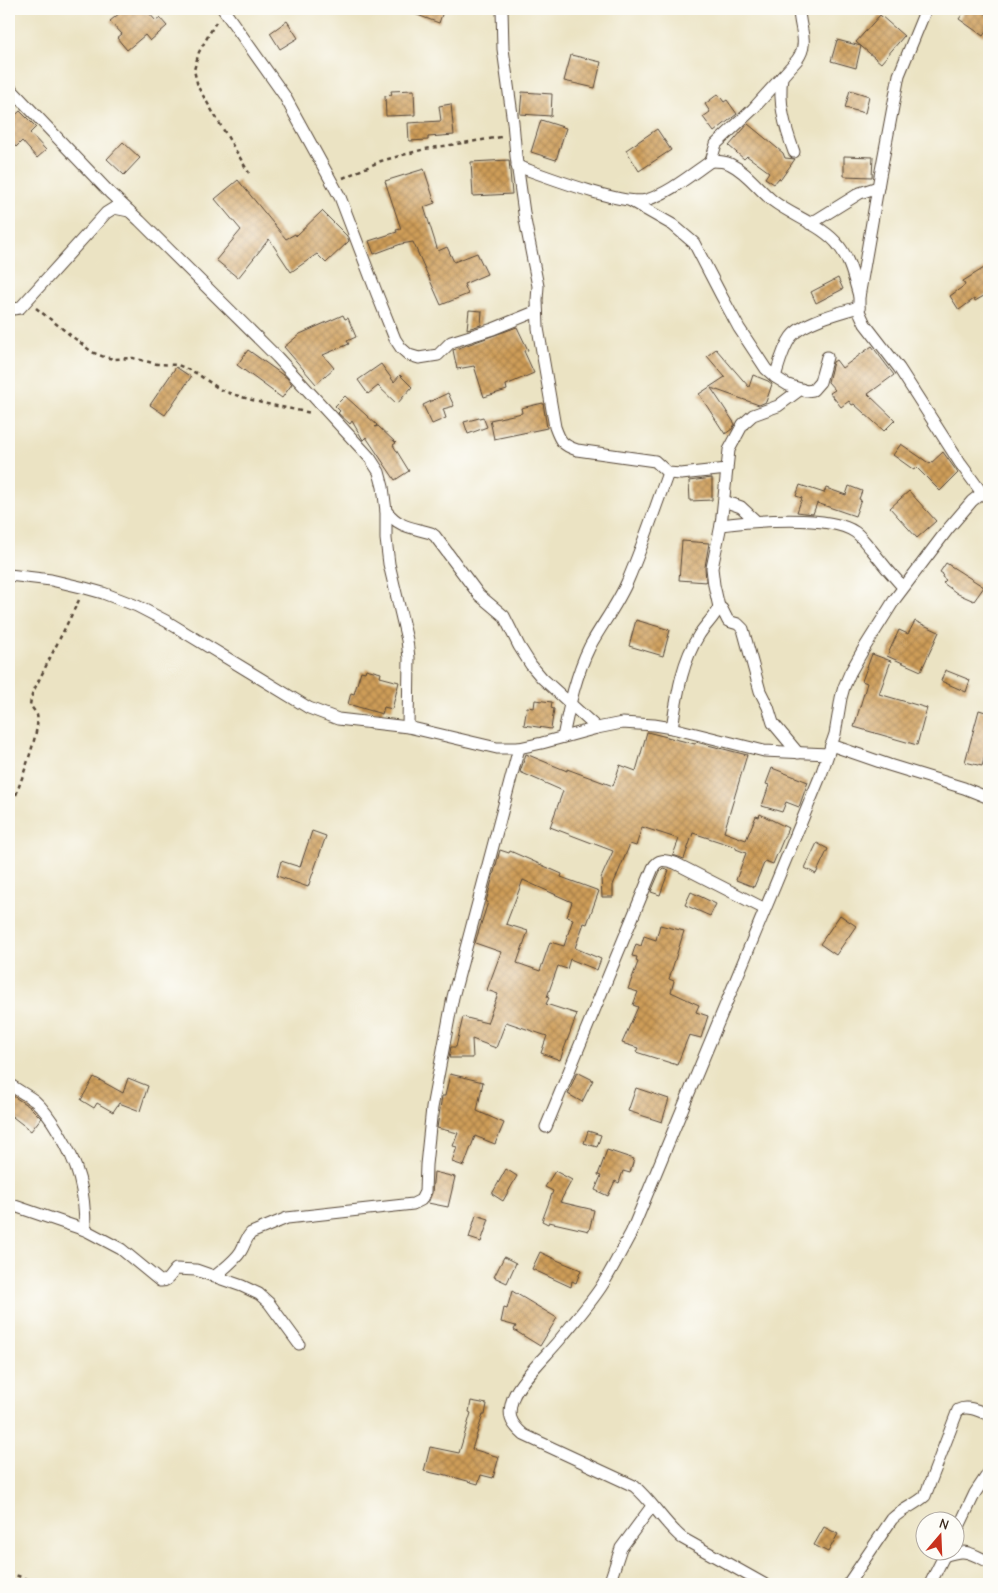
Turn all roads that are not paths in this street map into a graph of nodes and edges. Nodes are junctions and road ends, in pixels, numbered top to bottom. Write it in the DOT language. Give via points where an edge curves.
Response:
graph roads {
  1 [pos="502,9"];
  2 [pos="799,9"];
  3 [pos="926,9"];
  4 [pos="223,10"];
  5 [pos="782,77"];
  6 [pos="9,87"];
  7 [pos="794,152"];
  8 [pos="711,161"];
  9 [pos="517,166"];
  10 [pos="878,187"];
  11 [pos="628,199"];
  12 [pos="129,211"];
  13 [pos="810,224"];
  14 [pos="859,302"];
  15 [pos="9,308"];
  16 [pos="537,312"];
  17 [pos="827,357"];
  18 [pos="775,377"];
  19 [pos="801,389"];
  20 [pos="727,468"];
  21 [pos="668,473"];
  22 [pos="986,492"];
  23 [pos="724,501"];
  24 [pos="386,511"];
  25 [pos="756,521"];
  26 [pos="721,524"];
  27 [pos="9,575"];
  28 [pos="903,587"];
  29 [pos="719,607"];
  30 [pos="570,703"];
  31 [pos="408,727"];
  32 [pos="597,728"];
  33 [pos="672,728"];
  34 [pos="563,737"];
  35 [pos="519,748"];
  36 [pos="829,750"];
  37 [pos="798,753"];
  38 [pos="989,798"];
  39 [pos="764,909"];
  40 [pos="9,1084"];
  41 [pos="546,1127"];
  42 [pos="9,1204"];
  43 [pos="84,1230"];
  44 [pos="214,1277"];
  45 [pos="298,1344"];
  46 [pos="989,1415"];
  47 [pos="989,1472"];
  48 [pos="652,1506"];
  49 [pos="966,1512"];
  50 [pos="966,1552"];
  51 [pos="942,1560"];
  52 [pos="989,1562"];
  53 [pos="609,1584"];
  54 [pos="764,1584"];
  55 [pos="848,1584"];
  56 [pos="930,1584"];
  1 -- 9 [label="street" via="503,49"];
  2 -- 5 [label="street" via="803,53"];
  3 -- 10 [label="street" via="900,75"];
  4 -- 16 [label="street" via="284,95 332,182 395,340 409,355 418,358 438,354 451,342"];
  5 -- 7 [label="street" via="780,97 786,131"];
  5 -- 8 [label="street" via="716,144"];
  6 -- 12 [label="street"];
  8 -- 11 [label="street" via="663,193 644,200"];
  8 -- 13 [label="street" via="730,164 772,201"];
  9 -- 11 [label="street" via="598,193"];
  9 -- 16 [label="street" via="538,286"];
  10 -- 13 [label="street"];
  10 -- 14 [label="street"];
  11 -- 18 [label="street" via="674,225 694,243 739,328 766,369"];
  12 -- 15 [label="street" via="114,208 106,212 20,308"];
  12 -- 24 [label="street" via="277,357 370,458 379,472"];
  13 -- 14 [label="street" via="829,234 839,245 846,257"];
  14 -- 18 [label="street" via="796,330 786,346"];
  14 -- 22 [label="street" via="865,324 899,368 960,463"];
  16 -- 21 [label="street" via="559,439 577,450 655,461"];
  17 -- 19 [label="street" via="820,382 813,390"];
  18 -- 19 [label="street"];
  19 -- 20 [label="street" via="778,406 753,415 743,424 729,450"];
  20 -- 21 [label="street"];
  20 -- 23 [label="street"];
  21 -- 30 [label="street" via="628,580 590,646"];
  22 -- 28 [label="street" via="972,501"];
  23 -- 25 [label="street" via="741,507"];
  23 -- 26 [label="street"];
  24 -- 30 [label="street" via="400,524 435,536 479,595 504,616 531,665"];
  24 -- 31 [label="street" via="389,564 409,658"];
  25 -- 26 [label="street"];
  25 -- 28 [label="street" via="822,522 845,527 856,532"];
  26 -- 29 [label="street" via="712,568"];
  27 -- 31 [label="street" via="85,588 137,606 309,708 338,718"];
  28 -- 36 [label="street" via="850,673"];
  29 -- 33 [label="street" via="698,636 685,667"];
  29 -- 37 [label="street" via="728,621 743,629 773,724"];
  30 -- 32 [label="street"];
  30 -- 34 [label="street"];
  31 -- 35 [label="street" via="496,748"];
  32 -- 33 [label="street" via="622,723"];
  32 -- 34 [label="street"];
  33 -- 37 [label="street" via="764,751"];
  34 -- 35 [label="street"];
  35 -- 44 [label="street" via="453,996 432,1108 425,1192 421,1200 413,1204 287,1218 252,1233 235,1259"];
  36 -- 37 [label="street"];
  36 -- 38 [label="street" via="889,765"];
  36 -- 39 [label="street"];
  39 -- 41 [label="street" via="674,863 658,861"];
  39 -- 48 [label="street" via="632,1233 601,1287 517,1390 510,1407 514,1426 524,1435 624,1480 642,1493"];
  40 -- 43 [label="street" via="36,1102 69,1149 80,1177 85,1207"];
  42 -- 43 [label="street"];
  43 -- 44 [label="street" via="121,1249 160,1281 181,1268"];
  44 -- 45 [label="street" via="259,1294"];
  46 -- 55 [label="street" via="970,1408 958,1410 925,1496 892,1518"];
  47 -- 49 [label="street"];
  48 -- 53 [label="street" via="621,1548"];
  48 -- 54 [label="street" via="682,1538"];
  50 -- 52 [label="street"];
  51 -- 56 [label="street"];
}
